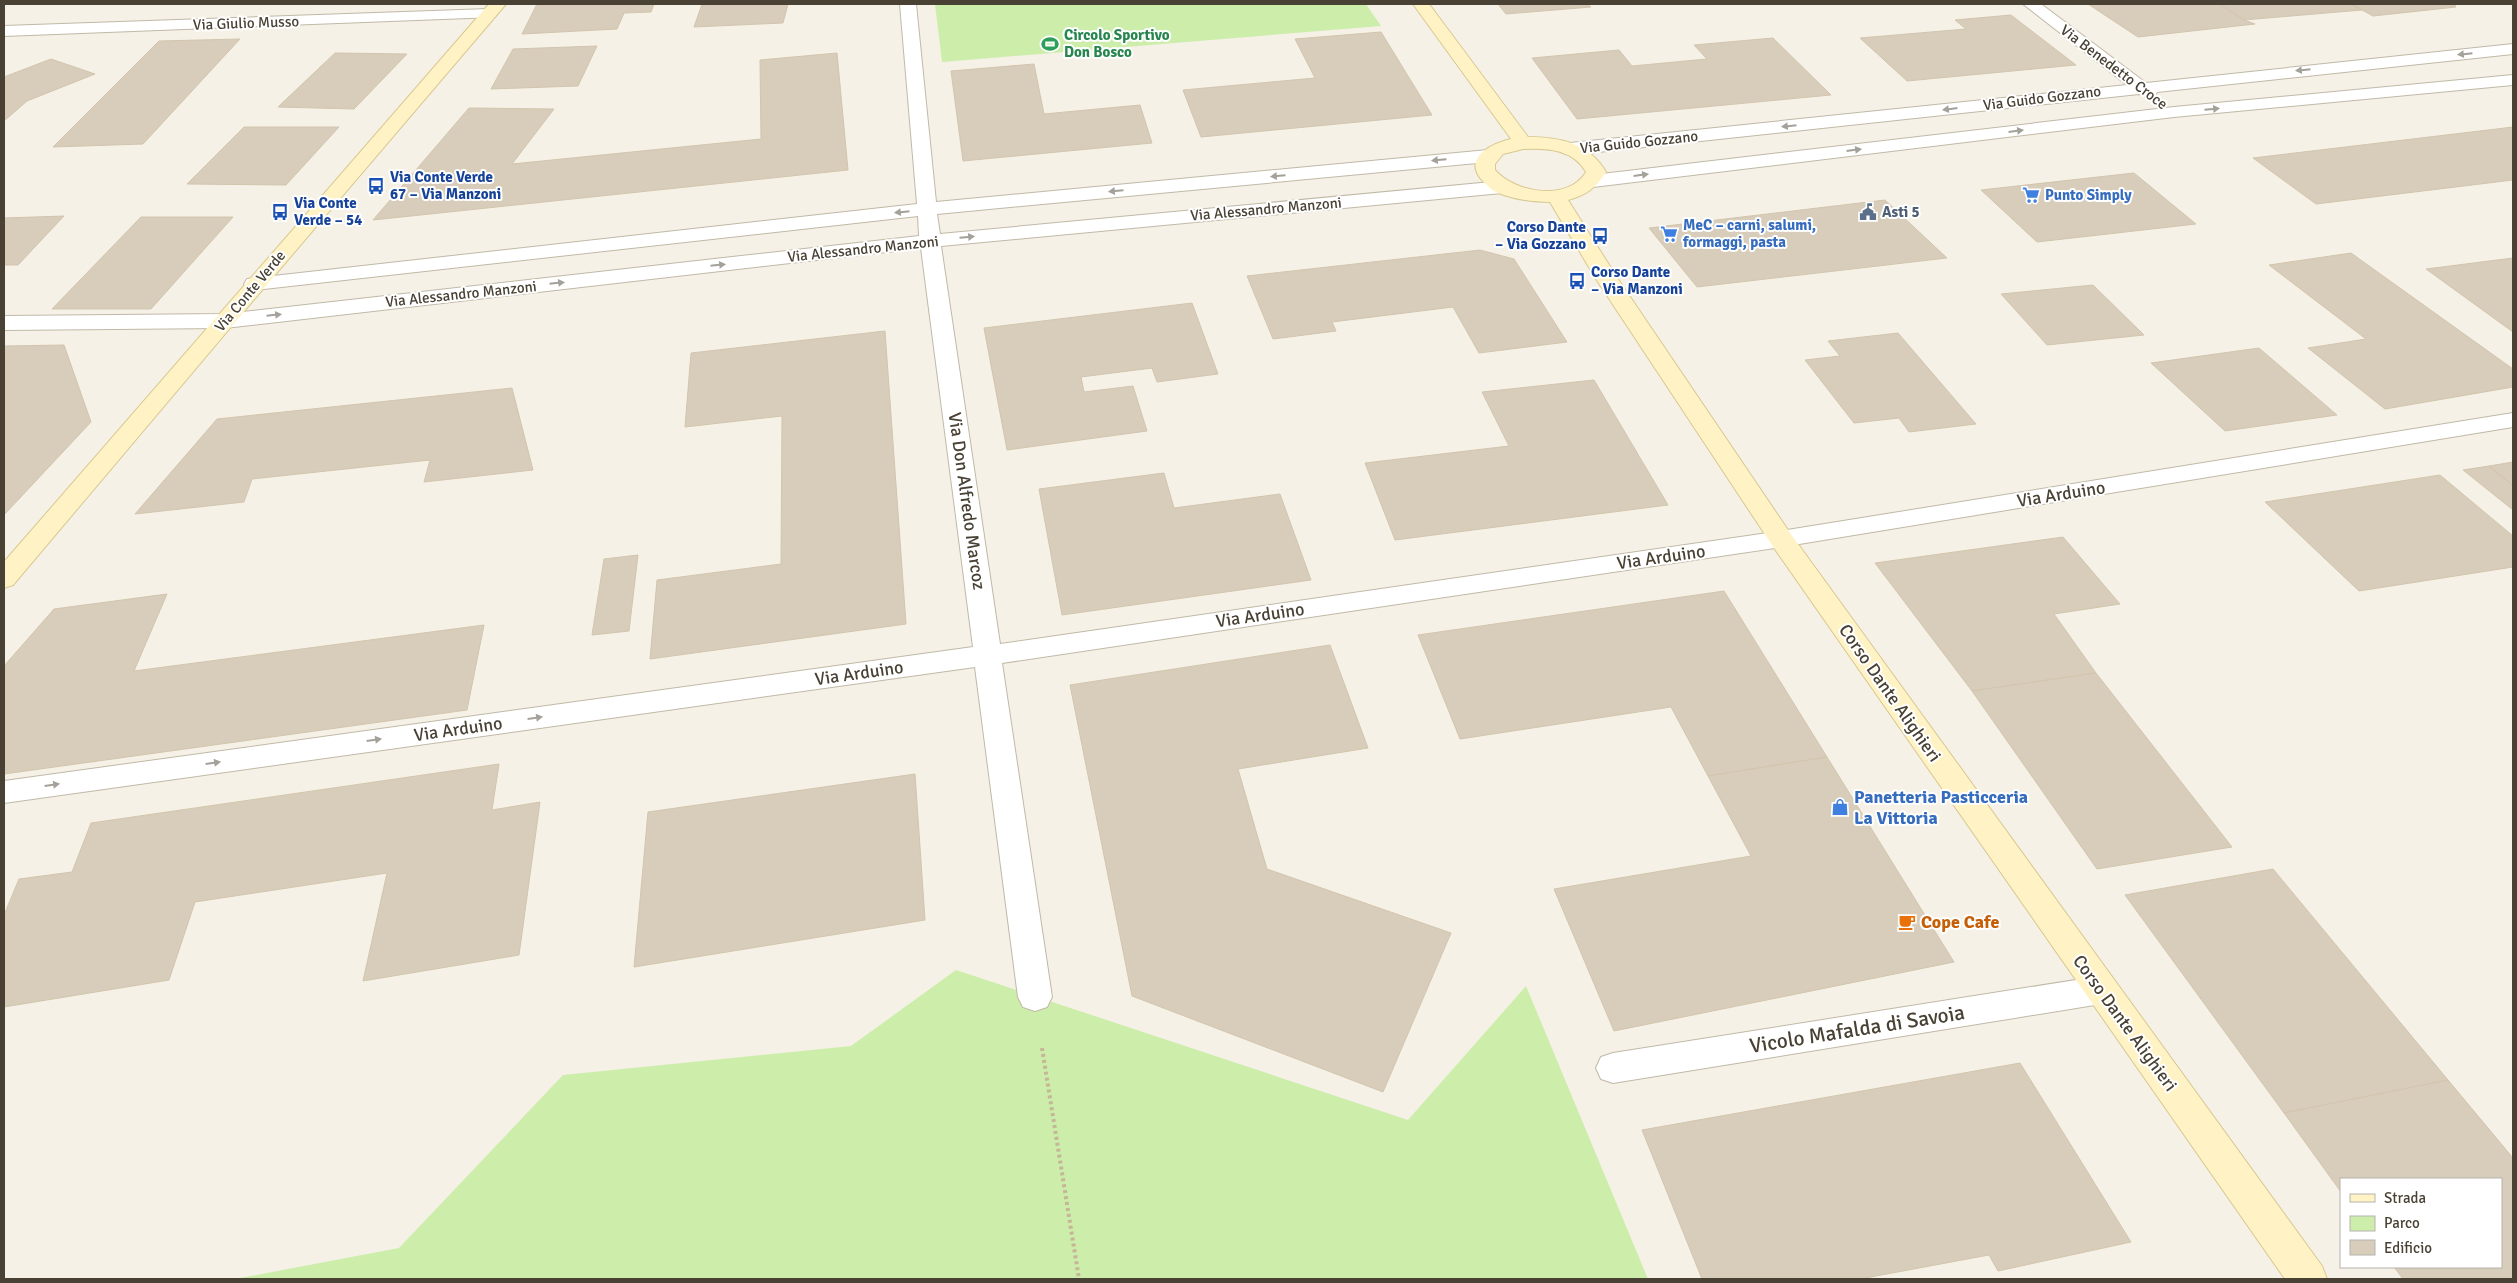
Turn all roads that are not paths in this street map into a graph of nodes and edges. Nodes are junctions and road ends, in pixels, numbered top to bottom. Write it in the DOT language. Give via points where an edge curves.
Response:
graph roads {
  1 [pos="908,4"];
  2 [pos="1421,4"];
  3 [pos="2031,4"];
  4 [pos="493,9"];
  5 [pos="4,31"];
  6 [pos="2513,49"];
  7 [pos="2513,80"];
  8 [pos="2141,87"];
  9 [pos="2174,112"];
  10 [pos="1523,143"];
  11 [pos="1570,149"];
  12 [pos="1488,156"];
  13 [pos="1592,181"];
  14 [pos="1502,187"];
  15 [pos="1556,196"];
  16 [pos="928,209"];
  17 [pos="930,241"];
  18 [pos="255,284"];
  19 [pos="225,321"];
  20 [pos="4,323"];
  21 [pos="2513,420"];
  22 [pos="1781,539"];
  23 [pos="4,578"];
  24 [pos="988,655"];
  25 [pos="4,792"];
  26 [pos="2101,990"];
  27 [pos="1035,996"];
  28 [pos="1613,1068"];
  29 [pos="2308,1279"];
  1 -- 16 [label="street, Via Don Alfredo Marcoz"];
  2 -- 10 [label="street"];
  3 -- 8 [label="street, Via Benedetto Croce"];
  4 -- 5 [label="street, Via Giulio Musso"];
  4 -- 18 [label="street, Via Conte Verde"];
  6 -- 8 [label="street, Via Guido Gozzano, one-way"];
  9 -- 7 [label="street, Via Guido Gozzano, one-way"];
  8 -- 9 [label="street, Via Benedetto Croce"];
  8 -- 11 [label="street, Via Guido Gozzano, one-way"];
  13 -- 9 [label="street, Via Guido Gozzano, one-way"];
  10 -- 11 [label="street" via="1539,142"];
  10 -- 12 [label="street" via="1509,145"];
  11 -- 13 [label="street" via="1584,155 1592,164 1596,172"];
  12 -- 14 [label="street" via="1484,163 1485,171"];
  12 -- 16 [label="street, Via Alessandro Manzoni, one-way"];
  13 -- 15 [label="street" via="1584,188"];
  14 -- 15 [label="street" via="1528,194"];
  17 -- 14 [label="street, Via Alessandro Manzoni, one-way"];
  15 -- 22 [label="street, Corso Dante Alighieri"];
  16 -- 17 [label="street, Via Don Alfredo Marcoz"];
  16 -- 18 [label="street, Via Alessandro Manzoni, one-way"];
  19 -- 17 [label="street, Via Alessandro Manzoni, one-way"];
  17 -- 24 [label="street, Via Don Alfredo Marcoz"];
  18 -- 19 [label="street, Via Conte Verde"];
  19 -- 20 [label="street, Via Alessandro Manzoni"];
  19 -- 23 [label="street, Via Conte Verde"];
  21 -- 22 [label="street, Via Arduino"];
  22 -- 24 [label="street, Via Arduino"];
  22 -- 26 [label="street, Corso Dante Alighieri"];
  25 -- 24 [label="street, Via Arduino, one-way"];
  24 -- 27 [label="street, Via Don Alfredo Marcoz"];
  26 -- 28 [label="street, Vicolo Mafalda di Savoia"];
  26 -- 29 [label="street, Corso Dante Alighieri"];
}
